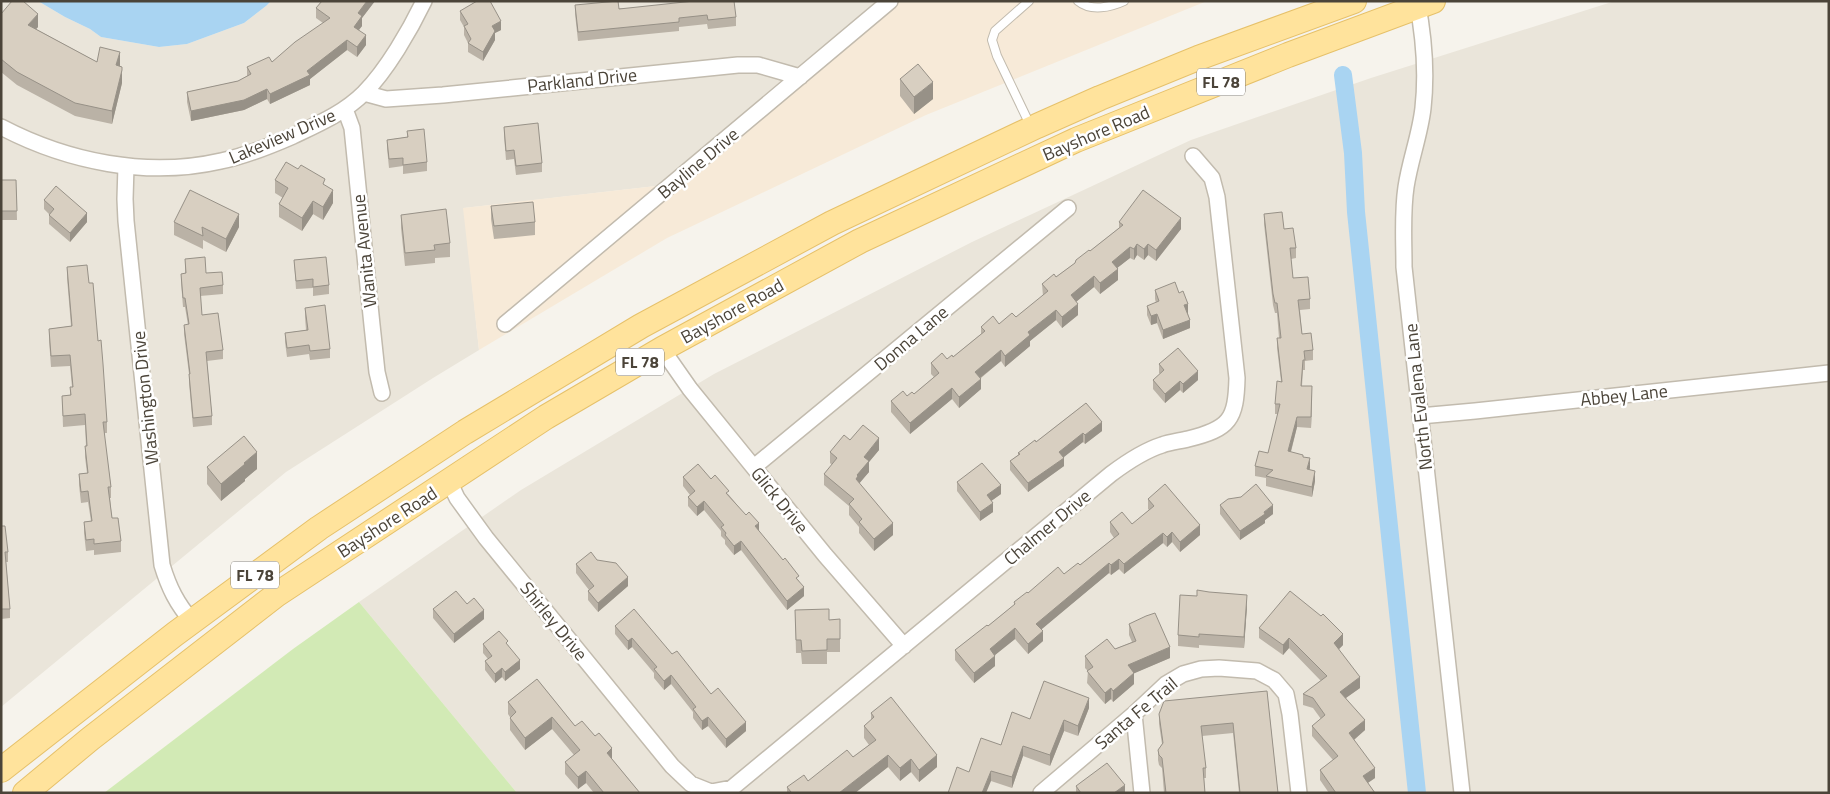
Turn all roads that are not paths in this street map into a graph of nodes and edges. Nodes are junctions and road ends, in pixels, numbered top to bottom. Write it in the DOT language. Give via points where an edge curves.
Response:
graph roads {
  1 [pos="424,1"];
  2 [pos="890,1"];
  3 [pos="1029,1"];
  4 [pos="1078,1"];
  5 [pos="1124,1"];
  6 [pos="1354,1"];
  7 [pos="1423,3"];
  8 [pos="800,77"];
  9 [pos="364,94"];
  10 [pos="345,109"];
  11 [pos="1,127"];
  12 [pos="1032,129"];
  13 [pos="1193,156"];
  14 [pos="126,166"];
  15 [pos="1068,208"];
  16 [pos="505,324"];
  17 [pos="662,349"];
  18 [pos="1829,373"];
  19 [pos="382,393"];
  20 [pos="1420,416"];
  21 [pos="458,436"];
  22 [pos="754,467"];
  23 [pos="449,481"];
  24 [pos="184,628"];
  25 [pos="904,646"];
  26 [pos="165,680"];
  27 [pos="1134,714"];
  28 [pos="665,757"];
  29 [pos="1,770"];
  30 [pos="25,793"];
  31 [pos="1041,793"];
  32 [pos="1142,793"];
  33 [pos="1299,793"];
  34 [pos="1462,793"];
  1 -- 9 [label="street, Lakeview Drive" via="382,72"];
  2 -- 8 [label="street, Bayline Drive"];
  3 -- 12 [label="lane" via="995,31 992,40"];
  4 -- 5 [label="lane" via="1093,7 1110,7"];
  6 -- 12 [label="main road, Bayshore Road / FL 78" via="1198,58"];
  7 -- 17 [label="main road, Bayshore Road / FL 78" via="1076,140 860,241"];
  7 -- 20 [label="street, North Evalena Lane" via="1423,100 1403,213 1404,267"];
  8 -- 9 [label="street, Parkland Drive" via="758,65 738,65 433,96 386,99"];
  8 -- 16 [label="street, Bayline Drive"];
  9 -- 10 [label="street, Lakeview Drive"];
  10 -- 14 [label="street, Lakeview Drive" via="287,138 222,161 174,168"];
  10 -- 19 [label="street, Wanita Avenue" via="352,128 377,372"];
  11 -- 14 [label="street, Lakeview Drive" via="67,154 101,164"];
  12 -- 21 [label="main road, Bayshore Road / FL 78" via="894,192 816,232 641,326"];
  13 -- 25 [label="street, Chalmer Drive" via="1212,178 1217,197 1237,378 1236,402 1228,422 1212,432 1162,444 1132,459"];
  14 -- 24 [label="street, Washington Drive" via="126,221 162,566 184,612"];
  15 -- 22 [label="street, Donna Lane"];
  17 -- 22 [label="street, Glick Drive" via="690,389"];
  17 -- 23 [label="main road, Bayshore Road / FL 78" via="546,417"];
  18 -- 20 [label="street, Abbey Lane"];
  20 -- 34 [label="street, North Evalena Lane"];
  21 -- 23 [label="main road" via="446,470"];
  21 -- 24 [label="main road, Bayshore Road / FL 78" via="319,528"];
  22 -- 25 [label="street, Glick Drive"];
  23 -- 26 [label="main road, Bayshore Road / FL 78" via="276,595"];
  23 -- 28 [label="street, Shirley Drive" via="457,498 486,538"];
  24 -- 26 [label="main road" via="177,639 177,648"];
  24 -- 29 [label="main road, Bayshore Road / FL 78"];
  25 -- 28 [label="street, Chalmer Drive" via="732,788 711,792 690,784"];
  26 -- 30 [label="main road, Bayshore Road / FL 78"];
  27 -- 31 [label="street, Santa Fe Trail"];
  27 -- 32 [label="street"];
  27 -- 33 [label="street, Santa Fe Trail" via="1166,684 1183,674 1219,668 1256,671 1274,680 1286,694"];
}
